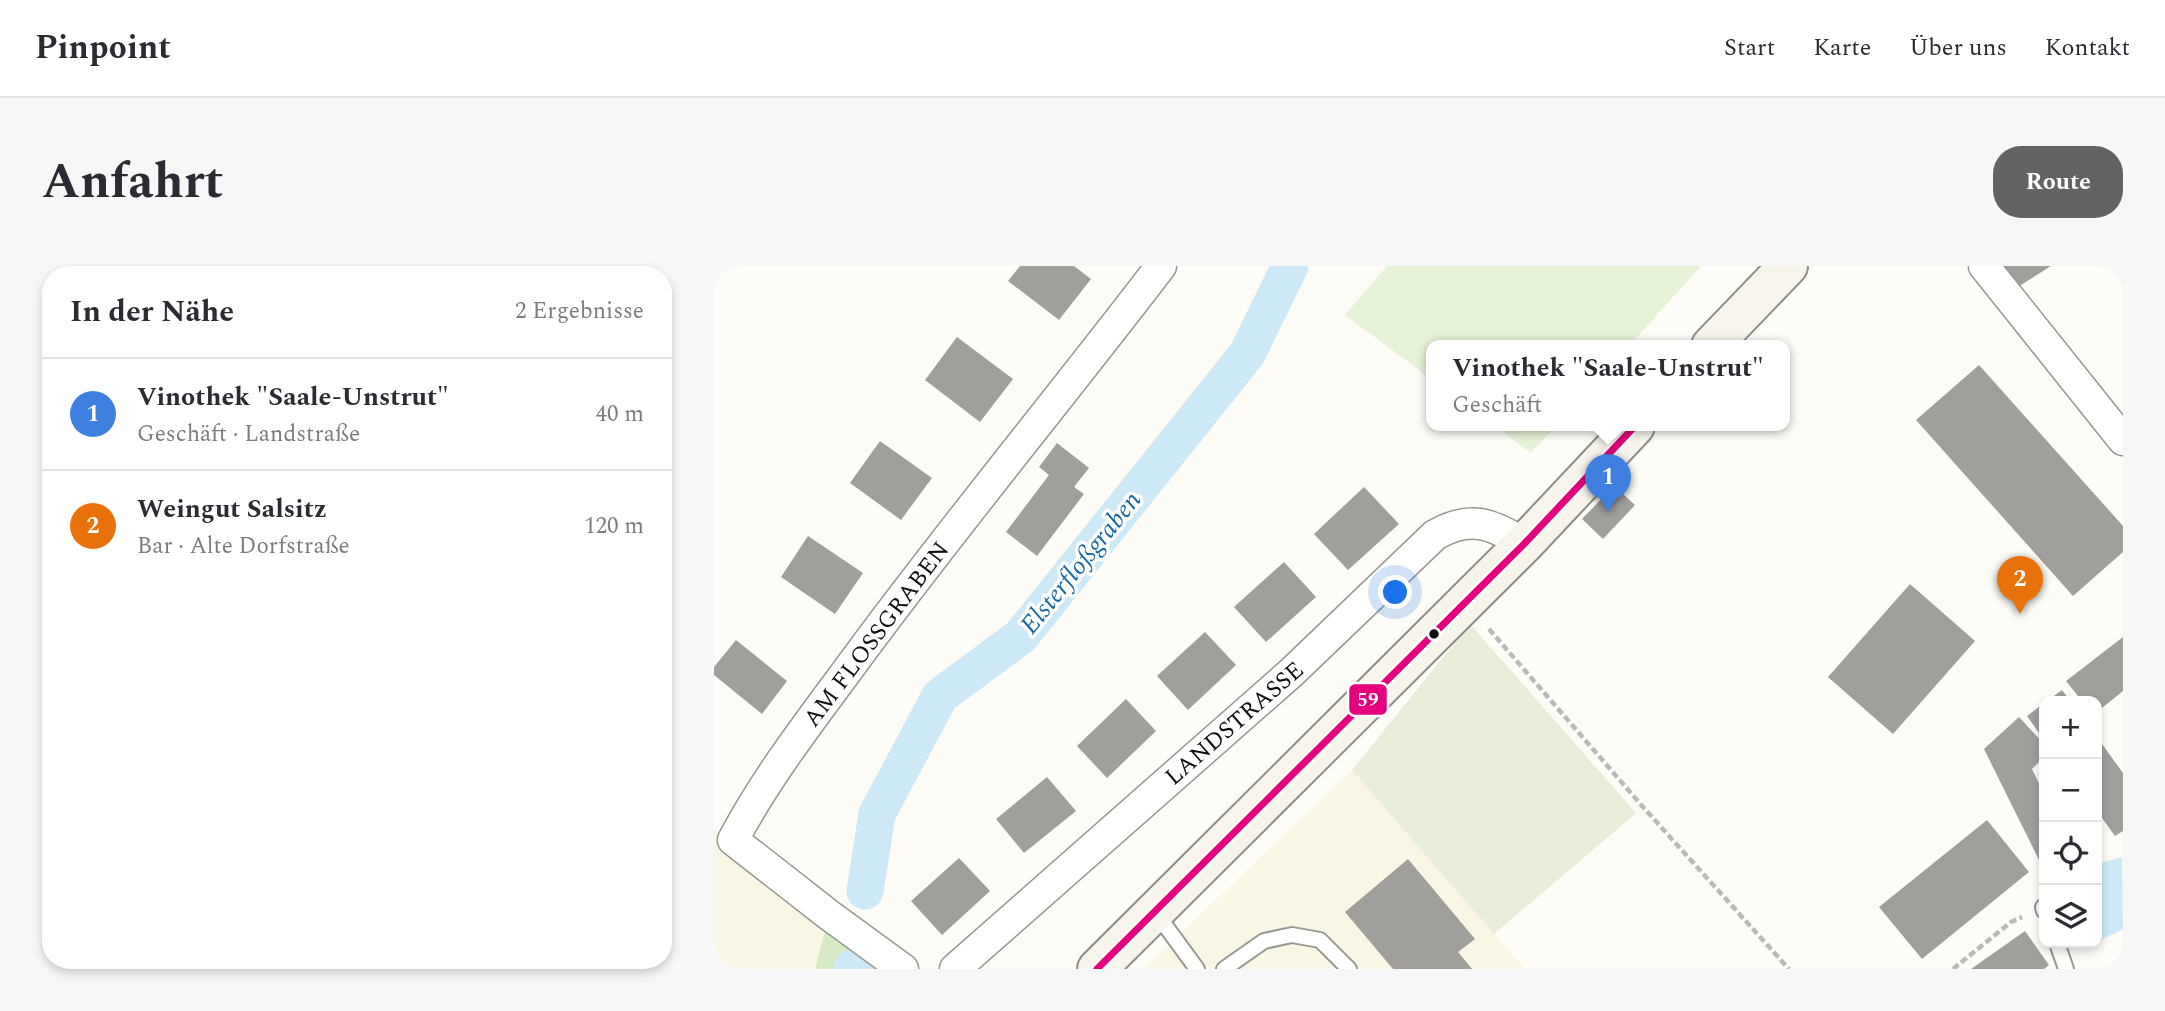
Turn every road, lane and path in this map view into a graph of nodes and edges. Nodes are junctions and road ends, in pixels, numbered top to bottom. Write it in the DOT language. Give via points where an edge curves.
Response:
graph roads {
  1 [pos="1161,266"];
  2 [pos="1788,266"];
  3 [pos="1984,266"];
  4 [pos="1717,340"];
  5 [pos="1630,431"];
  6 [pos="2123,440"];
  7 [pos="1524,544"];
  8 [pos="1465,602"];
  9 [pos="2039,911"];
  10 [pos="1155,912"];
  11 [pos="2059,948"];
  12 [pos="903,969"];
  13 [pos="955,969"];
  14 [pos="1097,969"];
  15 [pos="1197,969"];
  16 [pos="1224,969"];
  17 [pos="1349,969"];
  18 [pos="1789,969"];
  19 [pos="1953,969"];
  20 [pos="2066,969"];
  1 -- 12 [label="street, AM FLOSSGRABEN" via="873,635 775,769 733,840"];
  2 -- 4 [label="main road"];
  3 -- 6 [label="street"];
  5 -- 7 [label="main road"];
  7 -- 8 [label="main road"];
  7 -- 13 [label="street, LANDSTRASSE" via="1481,522 1452,525 1435,535 1292,672"];
  8 -- 10 [label="main road"];
  8 -- 18 [label="path"];
  9 -- 19 [label="path" via="2011,922"];
  10 -- 14 [label="main road"];
  10 -- 15 [label="lane"];
  11 -- 20 [label="lane"];
  16 -- 17 [label="lane" via="1264,941 1292,935 1320,940"];
}
